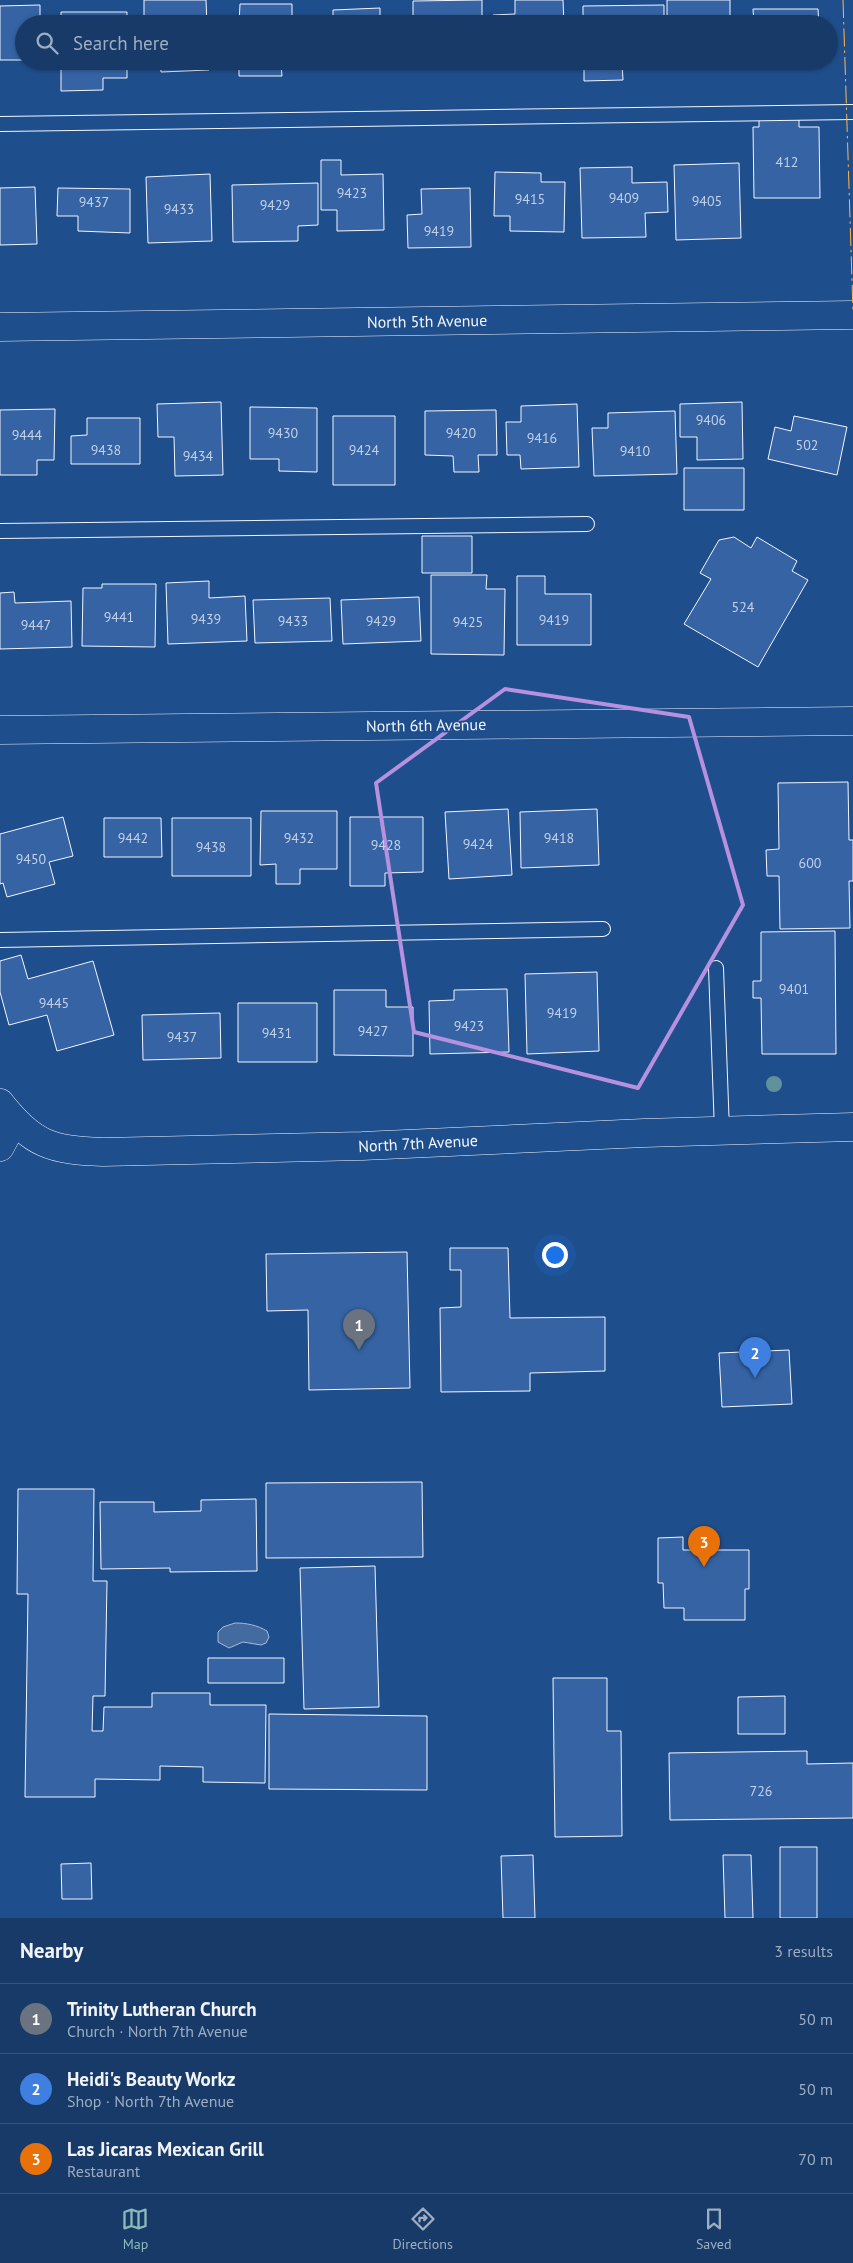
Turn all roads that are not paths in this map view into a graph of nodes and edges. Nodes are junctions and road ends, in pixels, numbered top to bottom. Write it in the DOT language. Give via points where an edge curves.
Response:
graph roads {
  1 [pos="853,112"];
  2 [pos="0,124"];
  3 [pos="853,315"];
  4 [pos="0,327"];
  5 [pos="587,524"];
  6 [pos="0,531"];
  7 [pos="853,721"];
  8 [pos="0,730"];
  9 [pos="603,928"];
  10 [pos="0,940"];
  11 [pos="716,968"];
  12 [pos="5,1115"];
  13 [pos="853,1127"];
  14 [pos="722,1131"];
  15 [pos="0,1147"];
  1 -- 2 [label="lane"];
  3 -- 4 [label="street, North 5th Avenue"];
  5 -- 6 [label="lane"];
  7 -- 8 [label="street, North 6th Avenue"];
  9 -- 10 [label="lane"];
  11 -- 14 [label="lane"];
  12 -- 14 [label="street, North 7th Avenue" via="49,1146 103,1152 362,1146"];
  12 -- 15 [label="street"];
  13 -- 14 [label="street, North 7th Avenue"];
}
